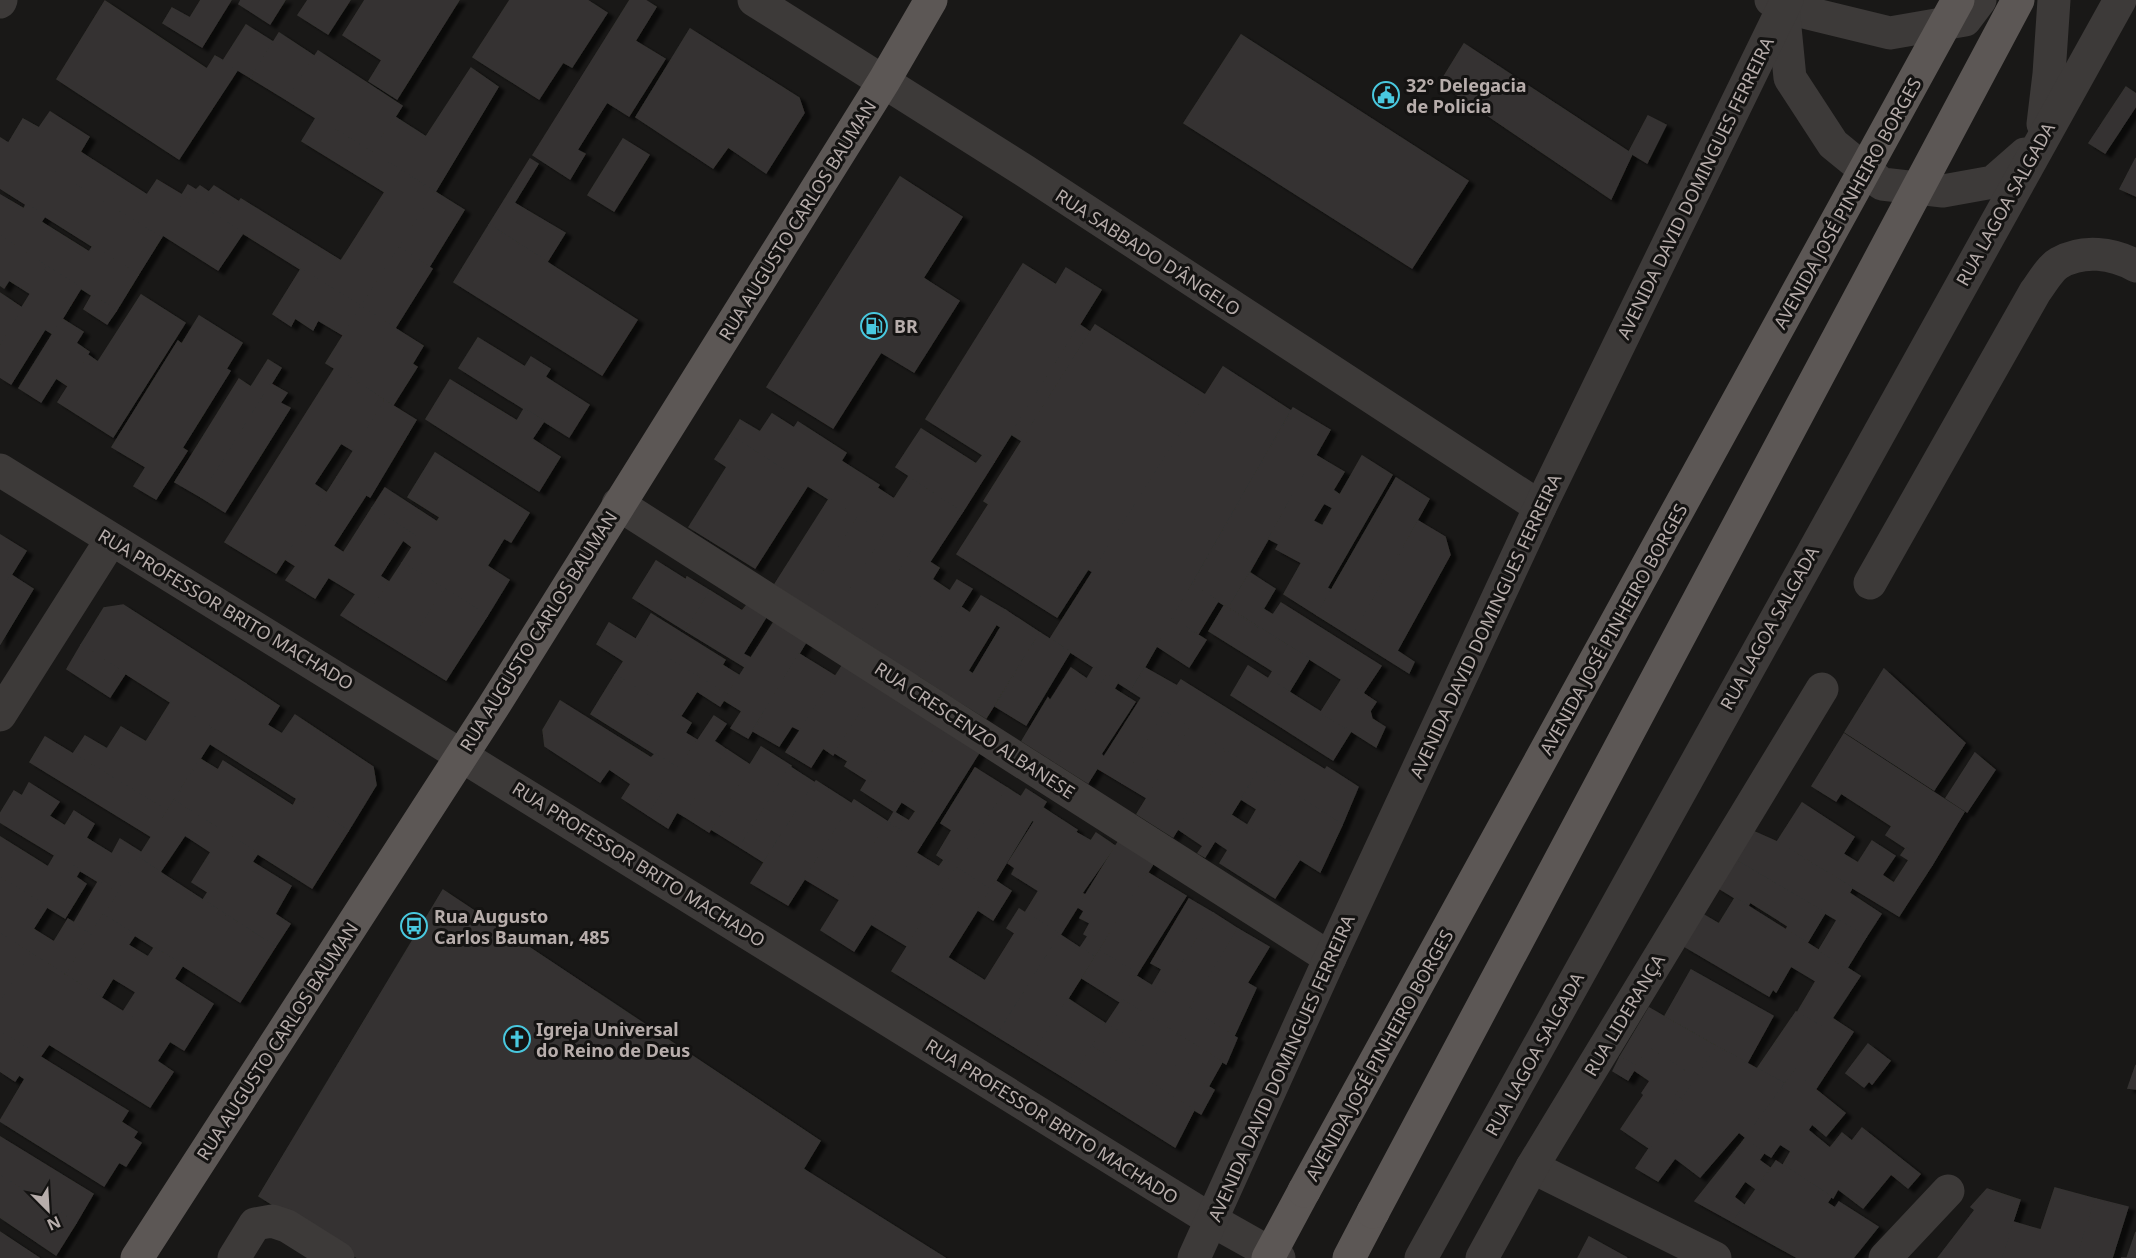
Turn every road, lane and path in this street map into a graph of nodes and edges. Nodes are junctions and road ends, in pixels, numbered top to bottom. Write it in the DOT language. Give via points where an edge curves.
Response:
graph roads {
  1 [pos="754,0"];
  2 [pos="932,0"];
  3 [pos="1958,0"];
  4 [pos="1980,0"];
  5 [pos="2018,0"];
  6 [pos="2054,0"];
  7 [pos="2120,0"];
  8 [pos="1781,2"];
  9 [pos="884,81"];
  10 [pos="2040,141"];
  11 [pos="2136,266"];
  12 [pos="0,470"];
  13 [pos="618,504"];
  14 [pos="1540,507"];
  15 [pos="111,540"];
  16 [pos="1870,583"];
  17 [pos="1822,689"];
  18 [pos="0,715"];
  19 [pos="462,754"];
  20 [pos="1330,958"];
  21 [pos="1532,1167"];
  22 [pos="1948,1191"];
  23 [pos="1213,1221"];
  24 [pos="1272,1256"];
  25 [pos="137,1258"];
  26 [pos="234,1258"];
  27 [pos="338,1258"];
  28 [pos="1194,1258"];
  29 [pos="1349,1258"];
  30 [pos="1420,1258"];
  31 [pos="1482,1258"];
  32 [pos="1715,1258"];
  33 [pos="1885,1258"];
  1 -- 9 [label="street, RUA SABBADO D'ÂNGELO"];
  2 -- 9 [label="main road, RUA AUGUSTO CARLOS BAUMAN"];
  3 -- 24 [label="main road, AVENIDA JOSÉ PINHEIRO BORGES, bridge" via="1304,1191"];
  4 -- 8 [label="street" via="1965,20 1890,33"];
  5 -- 29 [label="main road, bridge"];
  6 -- 10 [label="street"];
  7 -- 10 [label="street, RUA LAGOA SALGADA"];
  8 -- 10 [label="street" via="1790,78 1833,144 1882,184 1943,191 1993,182"];
  8 -- 14 [label="street, AVENIDA DAVID DOMINGUES FERREIRA"];
  9 -- 13 [label="main road, RUA AUGUSTO CARLOS BAUMAN"];
  9 -- 14 [label="street, RUA SABBADO D'ÂNGELO"];
  10 -- 30 [label="street, RUA LAGOA SALGADA"];
  11 -- 16 [label="street" via="2123,259 2090,253 2058,264 2035,292"];
  12 -- 15 [label="street, RUA PROFESSOR BRITO MACHADO"];
  13 -- 19 [label="main road, RUA AUGUSTO CARLOS BAUMAN"];
  13 -- 20 [label="street, RUA CRESCENZO ALBANESE"];
  14 -- 20 [label="street, AVENIDA DAVID DOMINGUES FERREIRA"];
  15 -- 18 [label="street"];
  15 -- 19 [label="street, RUA PROFESSOR BRITO MACHADO"];
  17 -- 21 [label="street, RUA LIDERANÇA"];
  19 -- 23 [label="street, RUA PROFESSOR BRITO MACHADO"];
  19 -- 25 [label="main road, RUA AUGUSTO CARLOS BAUMAN"];
  20 -- 23 [label="street, AVENIDA DAVID DOMINGUES FERREIRA"];
  21 -- 31 [label="street, RUA LIDERANÇA"];
  21 -- 32 [label="street"];
  22 -- 33 [label="street"];
  23 -- 24 [label="street, RUA PROFESSOR BRITO MACHADO"];
  23 -- 28 [label="street, AVENIDA DAVID DOMINGUES FERREIRA"];
  26 -- 27 [label="street" via="255,1224 273,1221"];
}
